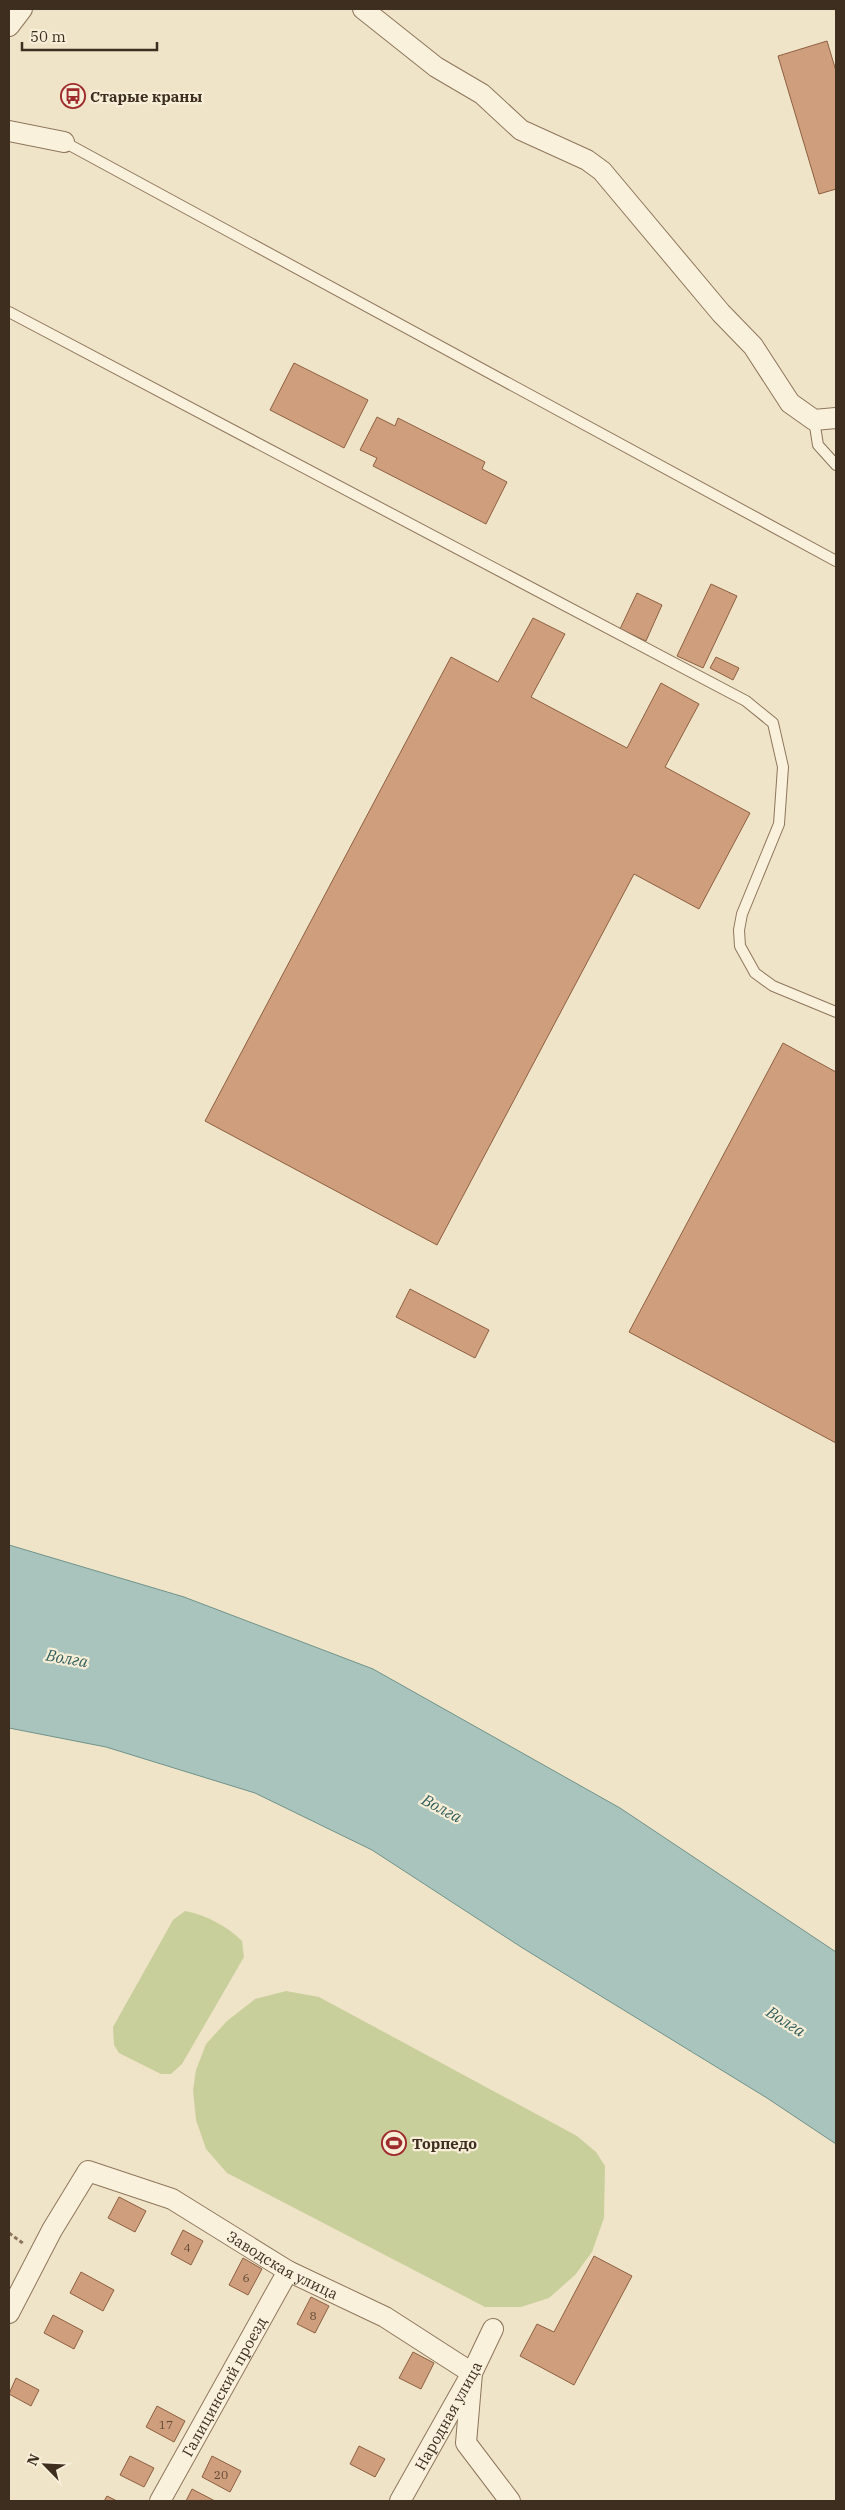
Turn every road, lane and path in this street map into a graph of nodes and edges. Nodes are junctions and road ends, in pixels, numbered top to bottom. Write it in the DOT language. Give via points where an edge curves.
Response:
graph roads {
  1 [pos="22,9"];
  2 [pos="363,9"];
  3 [pos="9,26"];
  4 [pos="9,131"];
  5 [pos="64,142"];
  6 [pos="9,312"];
  7 [pos="836,418"];
  8 [pos="814,420"];
  9 [pos="836,465"];
  10 [pos="836,561"];
  11 [pos="836,1012"];
  12 [pos="288,2271"];
  13 [pos="9,2313"];
  14 [pos="493,2329"];
  15 [pos="472,2373"];
  16 [pos="160,2501"];
  17 [pos="400,2501"];
  18 [pos="510,2501"];
  1 -- 3 [label="street"];
  2 -- 8 [label="street" via="436,67 482,94 521,130 587,160 602,171 721,313 753,346 790,403"];
  4 -- 5 [label="street"];
  5 -- 10 [label="lane"];
  6 -- 11 [label="lane" via="746,701 773,723 783,767 779,824 742,914 740,946 755,973 773,986"];
  7 -- 8 [label="street"];
  8 -- 9 [label="lane" via="818,445"];
  12 -- 13 [label="street, Заводская улица" via="172,2199 88,2171 52,2230"];
  12 -- 15 [label="street, Заводская улица" via="384,2317"];
  12 -- 16 [label="street, Галицинский проезд"];
  14 -- 15 [label="street, Народная улица"];
  15 -- 17 [label="street, Народная улица"];
  15 -- 18 [label="street" via="466,2443"];
}
